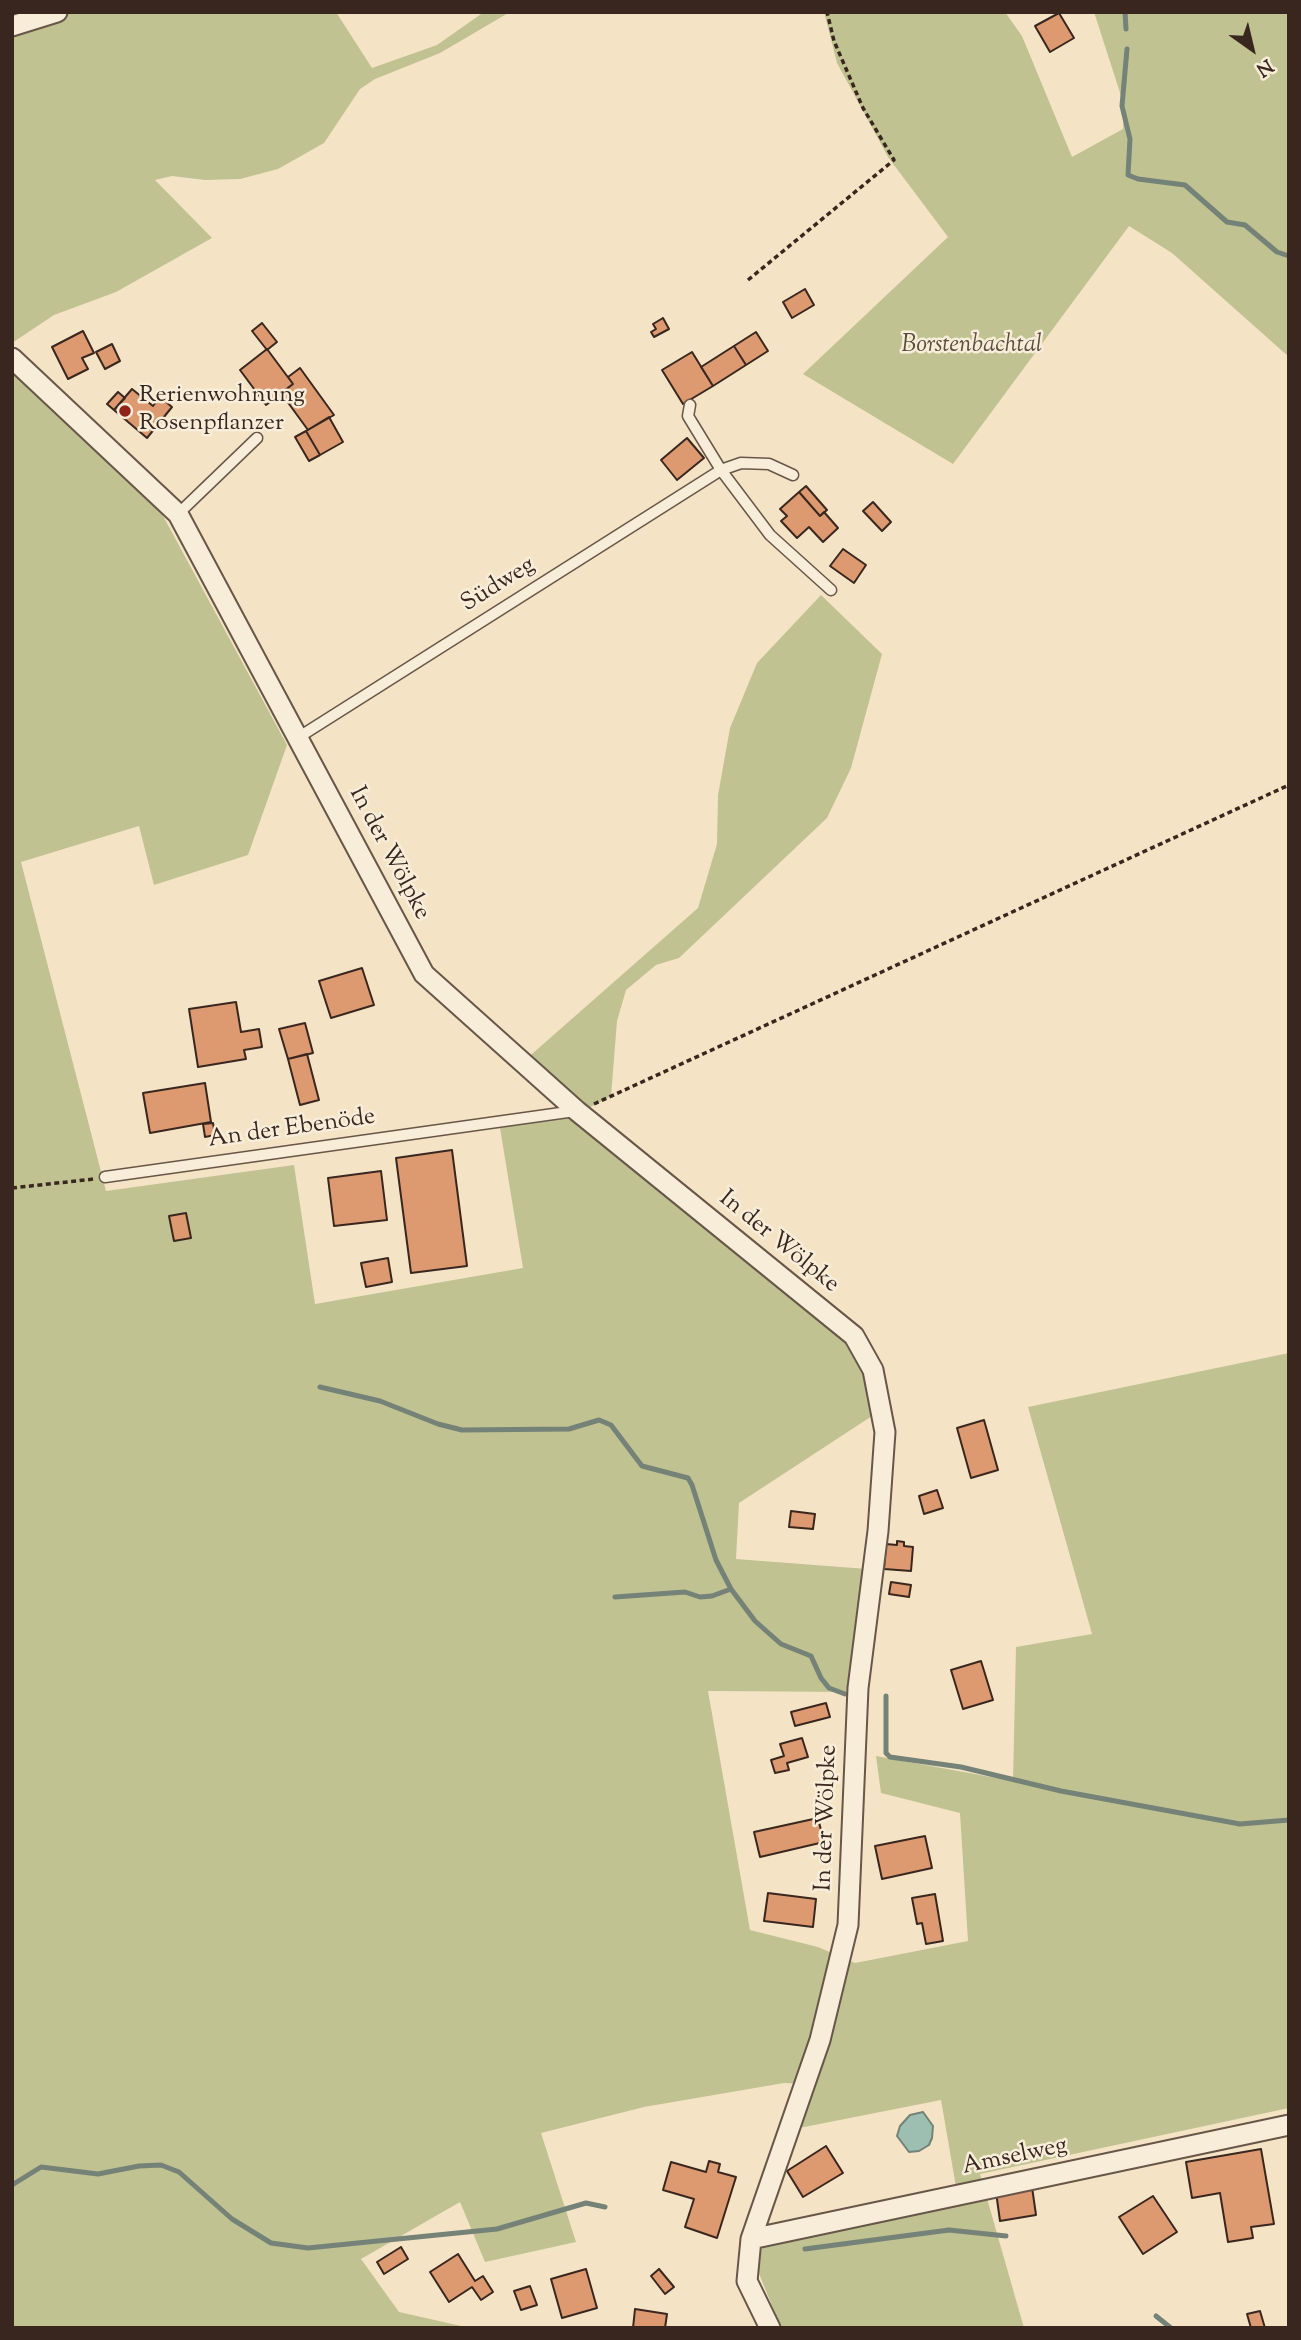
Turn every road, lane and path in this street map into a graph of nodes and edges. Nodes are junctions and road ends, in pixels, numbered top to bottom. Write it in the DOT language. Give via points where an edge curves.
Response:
graph roads {
  1 [pos="57,12"];
  2 [pos="827,12"];
  3 [pos="12,26"];
  4 [pos="748,280"];
  5 [pos="12,358"];
  6 [pos="690,405"];
  7 [pos="257,438"];
  8 [pos="721,470"];
  9 [pos="793,475"];
  10 [pos="178,514"];
  11 [pos="831,590"];
  12 [pos="299,737"];
  13 [pos="1289,785"];
  14 [pos="578,1111"];
  15 [pos="104,1177"];
  16 [pos="12,1188"];
  17 [pos="1289,2125"];
  18 [pos="751,2239"];
  19 [pos="770,2328"];
  1 -- 3 [label="street"];
  2 -- 4 [label="path" via="834,41 863,108 894,160"];
  5 -- 10 [label="street, In der Wölpke"];
  6 -- 8 [label="lane" via="688,416"];
  7 -- 10 [label="lane"];
  8 -- 9 [label="lane" via="741,463 769,464"];
  8 -- 11 [label="lane" via="770,535"];
  8 -- 12 [label="lane, Südweg"];
  10 -- 12 [label="street, In der Wölpke"];
  12 -- 14 [label="street, In der Wölpke" via="424,974"];
  13 -- 14 [label="path"];
  14 -- 15 [label="lane, An der Ebenöde"];
  14 -- 18 [label="street, In der Wölpke" via="854,1336 873,1370 885,1432 858,1688 848,1925 820,2040"];
  15 -- 16 [label="path"];
  17 -- 18 [label="street, Amselweg"];
  18 -- 19 [label="street, In der Wölpke" via="747,2280"];
}
